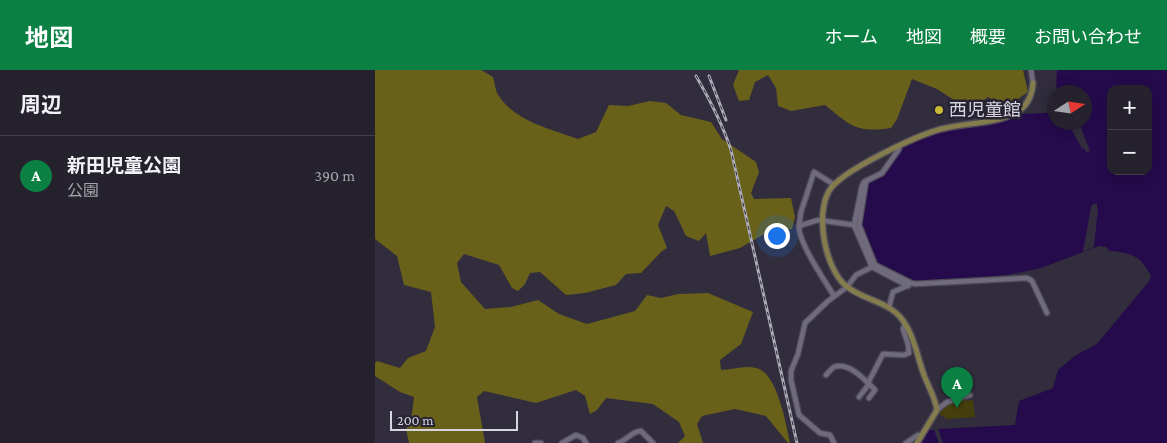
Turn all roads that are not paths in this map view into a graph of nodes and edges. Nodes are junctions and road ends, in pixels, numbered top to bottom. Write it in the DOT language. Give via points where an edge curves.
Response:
graph roads {
  1 [pos="1031,70"];
  2 [pos="1033,83"];
  3 [pos="899,146"];
  4 [pos="866,181"];
  5 [pos="833,184"];
  6 [pos="822,221"];
  7 [pos="854,225"];
  8 [pos="799,226"];
  9 [pos="872,266"];
  10 [pos="909,285"];
  11 [pos="847,287"];
  12 [pos="834,296"];
  13 [pos="889,307"];
  14 [pos="1047,313"];
  15 [pos="905,324"];
  16 [pos="825,375"];
  17 [pos="869,384"];
  18 [pos="970,395"];
  19 [pos="859,397"];
  20 [pos="869,398"];
  21 [pos="937,410"];
  22 [pos="921,436"];
  23 [pos="535,443"];
  24 [pos="541,443"];
  25 [pos="562,443"];
  26 [pos="586,443"];
  27 [pos="618,443"];
  28 [pos="653,443"];
  29 [pos="828,443"];
  30 [pos="834,443"];
  31 [pos="906,443"];
  32 [pos="917,443"];
  1 -- 2 [label="street"];
  2 -- 3 [label="main road" via="1030,99 1015,113 941,129"];
  3 -- 4 [label="street" via="882,173"];
  3 -- 5 [label="main road"];
  4 -- 7 [label="street"];
  4 -- 10 [label="street" via="859,225 875,265"];
  5 -- 6 [label="main road" via="823,204"];
  5 -- 8 [label="street" via="814,172"];
  6 -- 7 [label="street"];
  6 -- 8 [label="street"];
  6 -- 11 [label="main road" via="829,259"];
  7 -- 9 [label="street"];
  8 -- 12 [label="street" via="810,256"];
  9 -- 10 [label="street"];
  9 -- 11 [label="street" via="856,276"];
  10 -- 13 [label="street" via="893,292"];
  10 -- 14 [label="street" via="1027,278"];
  11 -- 12 [label="street"];
  11 -- 13 [label="main road"];
  12 -- 30 [label="street" via="805,323 791,380 799,415 816,430 830,435"];
  13 -- 15 [label="main road"];
  15 -- 17 [label="street" via="903,329 909,353 883,354"];
  15 -- 21 [label="main road"];
  16 -- 17 [label="street" via="833,368 843,367"];
  17 -- 19 [label="street"];
  17 -- 20 [label="street" via="875,391"];
  18 -- 21 [label="street" via="947,402"];
  21 -- 22 [label="main road"];
  22 -- 31 [label="street"];
  22 -- 32 [label="main road"];
  23 -- 24 [label="street"];
  25 -- 26 [label="street" via="576,435"];
  27 -- 28 [label="street" via="636,431 641,431"];
  29 -- 30 [label="street"];
}
